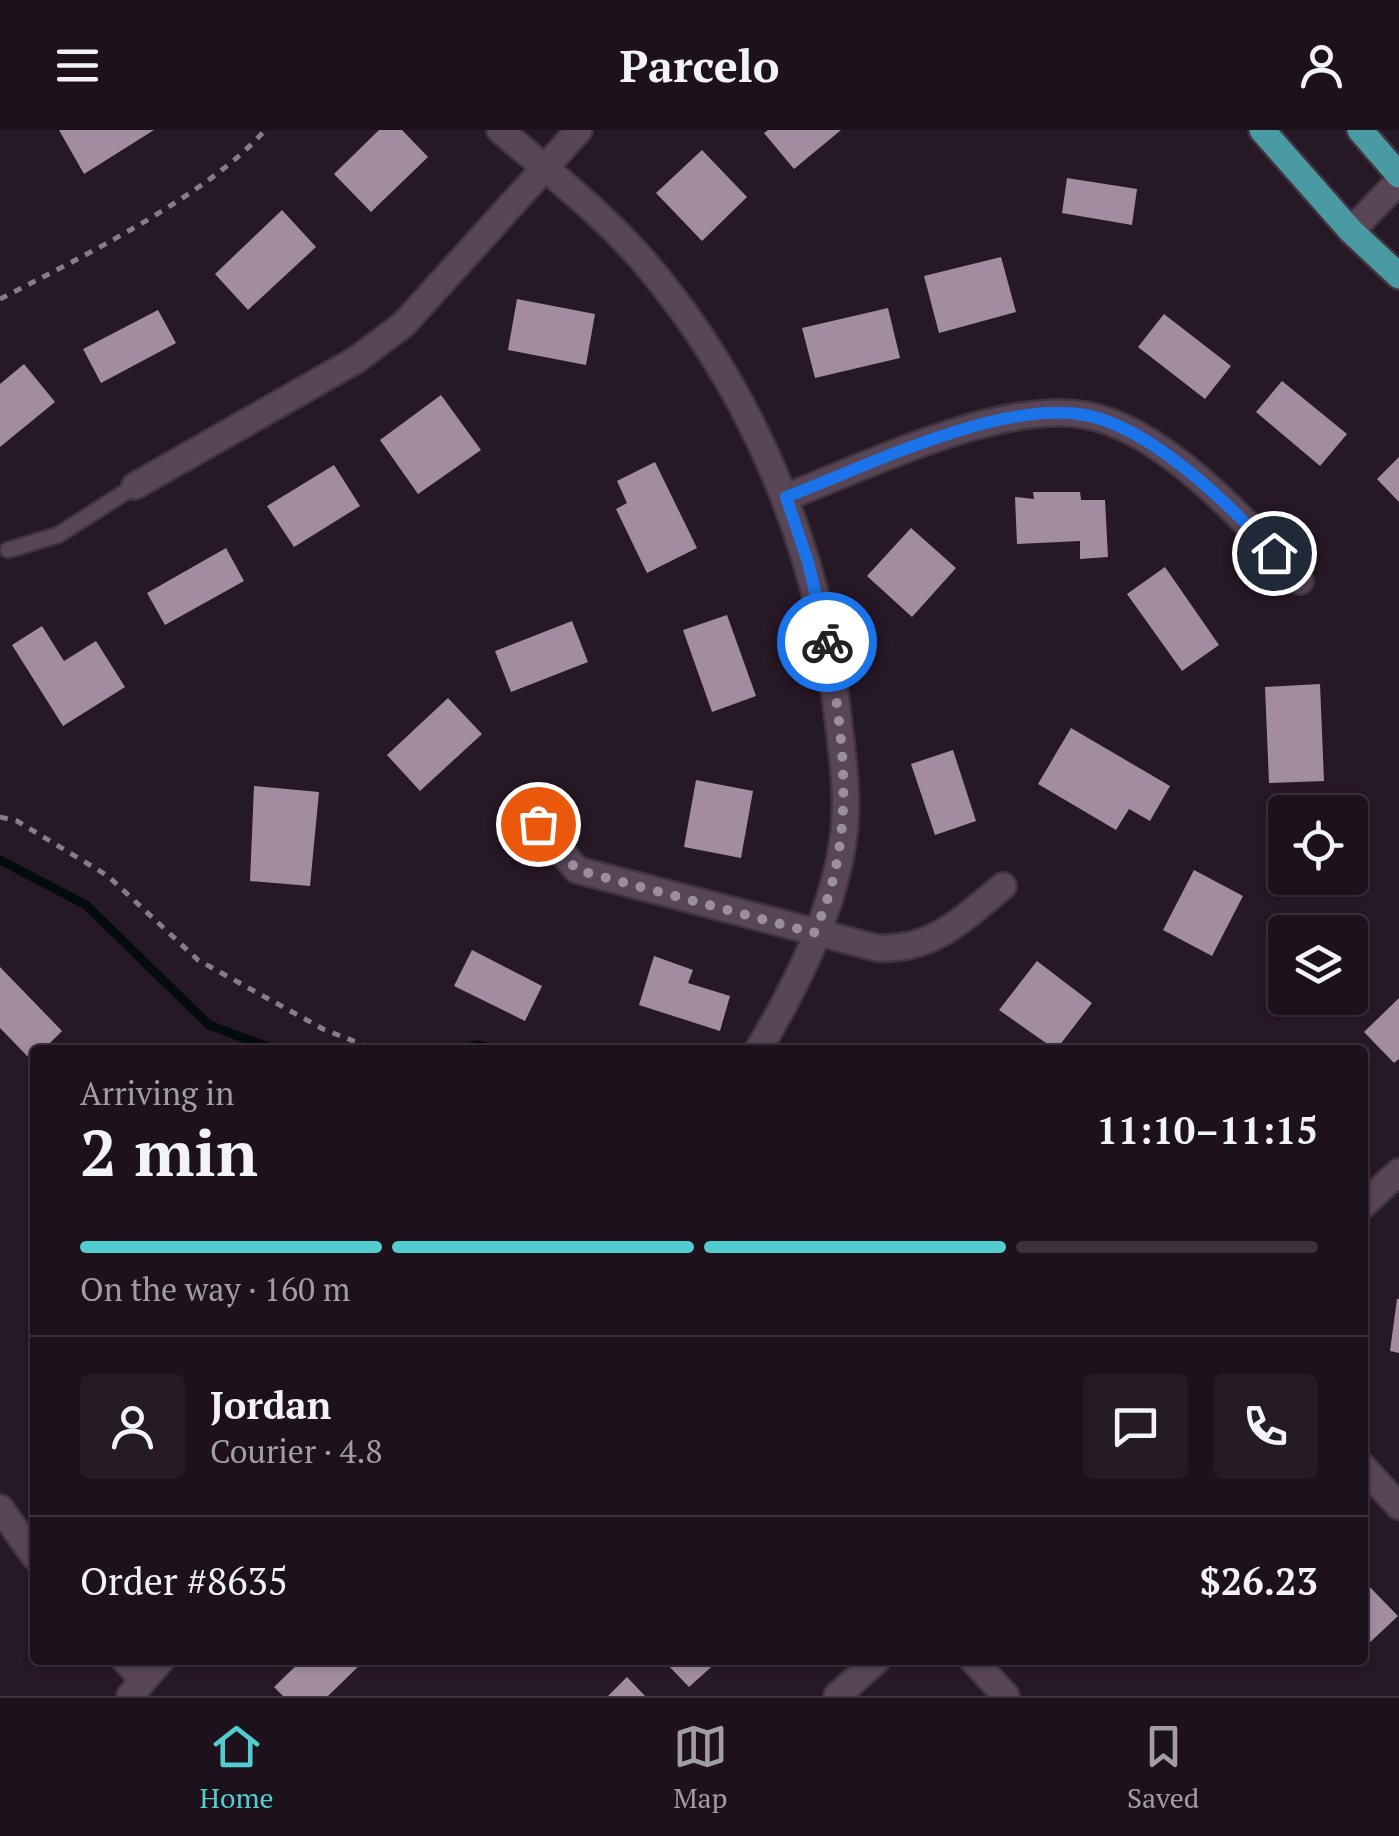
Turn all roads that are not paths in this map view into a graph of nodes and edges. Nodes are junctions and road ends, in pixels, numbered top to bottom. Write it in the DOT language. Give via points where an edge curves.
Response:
graph roads {
  1 [pos="500,130"];
  2 [pos="579,130"];
  3 [pos="1262,130"];
  4 [pos="1360,130"];
  5 [pos="545,168"];
  6 [pos="1399,178"];
  7 [pos="1351,230"];
  8 [pos="1399,276"];
  9 [pos="136,486"];
  10 [pos="786,497"];
  11 [pos="8,550"];
  12 [pos="1300,580"];
  13 [pos="538,824"];
  14 [pos="1002,886"];
  15 [pos="814,933"];
  16 [pos="761,1045"];
  17 [pos="1399,1172"];
  18 [pos="1368,1200"];
  19 [pos="1368,1472"];
  20 [pos="1399,1506"];
  21 [pos="0,1508"];
  22 [pos="30,1550"];
  23 [pos="871,1665"];
  24 [pos="978,1665"];
  25 [pos="837,1696"];
  26 [pos="1006,1696"];
  1 -- 5 [label="street"];
  2 -- 5 [label="street"];
  3 -- 7 [label="main road"];
  4 -- 6 [label="main road"];
  5 -- 9 [label="street" via="404,324 356,360"];
  5 -- 10 [label="street" via="659,279 724,372"];
  6 -- 7 [label="street"];
  7 -- 8 [label="main road"];
  9 -- 11 [label="lane" via="58,536"];
  10 -- 12 [label="street" via="952,434 1010,418 1085,414 1118,426 1188,472"];
  10 -- 15 [label="street" via="826,635 846,802 837,872"];
  13 -- 15 [label="street" via="577,870"];
  14 -- 15 [label="street" via="938,940 909,948 876,948"];
  15 -- 16 [label="street"];
  17 -- 18 [label="street"];
  19 -- 20 [label="street"];
  21 -- 22 [label="street"];
  23 -- 25 [label="street"];
  24 -- 26 [label="street"];
}
